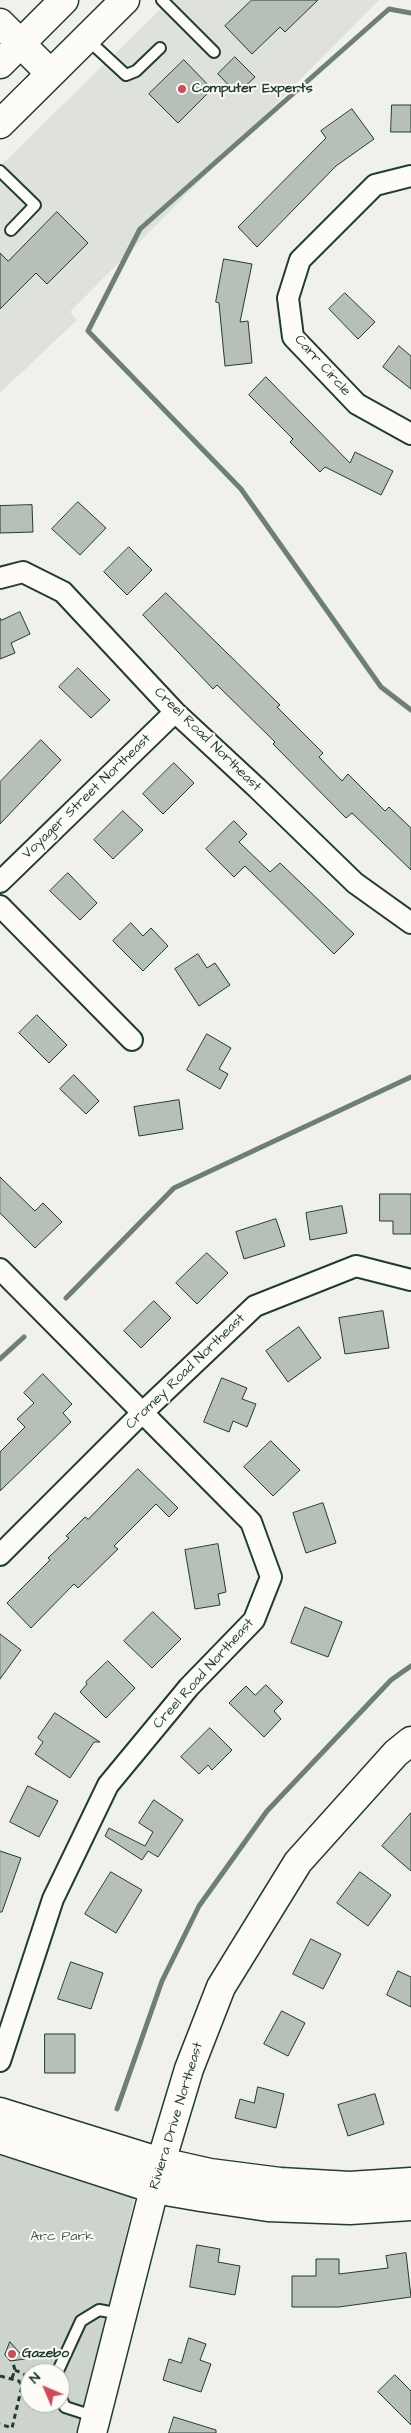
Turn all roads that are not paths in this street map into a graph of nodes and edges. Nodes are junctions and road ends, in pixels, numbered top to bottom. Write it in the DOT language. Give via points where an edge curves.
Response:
graph roads {
  1 [pos="64,0"];
  2 [pos="126,0"];
  3 [pos="162,0"];
  4 [pos="0,23"];
  5 [pos="86,38"];
  6 [pos="160,48"];
  7 [pos="214,52"];
  8 [pos="6,56"];
  9 [pos="43,82"];
  10 [pos="0,124"];
  11 [pos="0,171"];
  12 [pos="411,176"];
  13 [pos="11,230"];
  14 [pos="411,434"];
  15 [pos="0,578"];
  16 [pos="175,712"];
  17 [pos="0,882"];
  18 [pos="0,906"];
  19 [pos="411,923"];
  20 [pos="132,1040"];
  21 [pos="0,1269"];
  22 [pos="411,1280"];
  23 [pos="142,1413"];
  24 [pos="0,1555"];
  25 [pos="411,1741"];
  26 [pos="0,2061"];
  27 [pos="0,2112"];
  28 [pos="0,2139"];
  29 [pos="161,2162"];
  30 [pos="411,2182"];
  31 [pos="154,2188"];
  32 [pos="411,2206"];
  33 [pos="122,2314"];
  34 [pos="62,2363"];
  35 [pos="70,2410"];
  36 [pos="94,2425"];
  1 -- 8 [label="street"];
  2 -- 5 [label="street"];
  3 -- 7 [label="lane"];
  4 -- 8 [label="street"];
  5 -- 6 [label="lane" via="126,75 136,71"];
  5 -- 9 [label="street"];
  8 -- 9 [label="street"];
  9 -- 10 [label="street"];
  11 -- 13 [label="lane" via="35,205"];
  12 -- 14 [label="street, Carr Circle" via="375,185 300,260 288,298 293,337 357,404"];
  15 -- 16 [label="street, Creel Road Northeast" via="22,572 63,592"];
  16 -- 17 [label="street, Voyager Street Northeast"];
  16 -- 19 [label="street, Creel Road Northeast" via="355,883"];
  18 -- 20 [label="street"];
  21 -- 23 [label="street, Creel Road Northeast"];
  22 -- 23 [label="street, Cromey Road Northeast" via="356,1266 255,1306"];
  23 -- 24 [label="street, Cromey Road Northeast"];
  23 -- 26 [label="street, Creel Road Northeast" via="250,1522 271,1577 254,1620 189,1686 108,1785 53,1899"];
  25 -- 29 [label="street, Riviera Drive Northeast" via="298,1862 221,1987 189,2068"];
  27 -- 29 [label="street"];
  28 -- 31 [label="street"];
  29 -- 30 [label="street" via="210,2173 280,2182 350,2186"];
  29 -- 31 [label="street, Riviera Drive Northeast"];
  31 -- 32 [label="street" via="268,2207 350,2210"];
  31 -- 33 [label="street, Riviera Drive Northeast"];
  33 -- 34 [label="lane" via="99,2310 81,2321"];
  33 -- 36 [label="street, Riviera Drive Northeast"];
  35 -- 36 [label="lane"];
}
